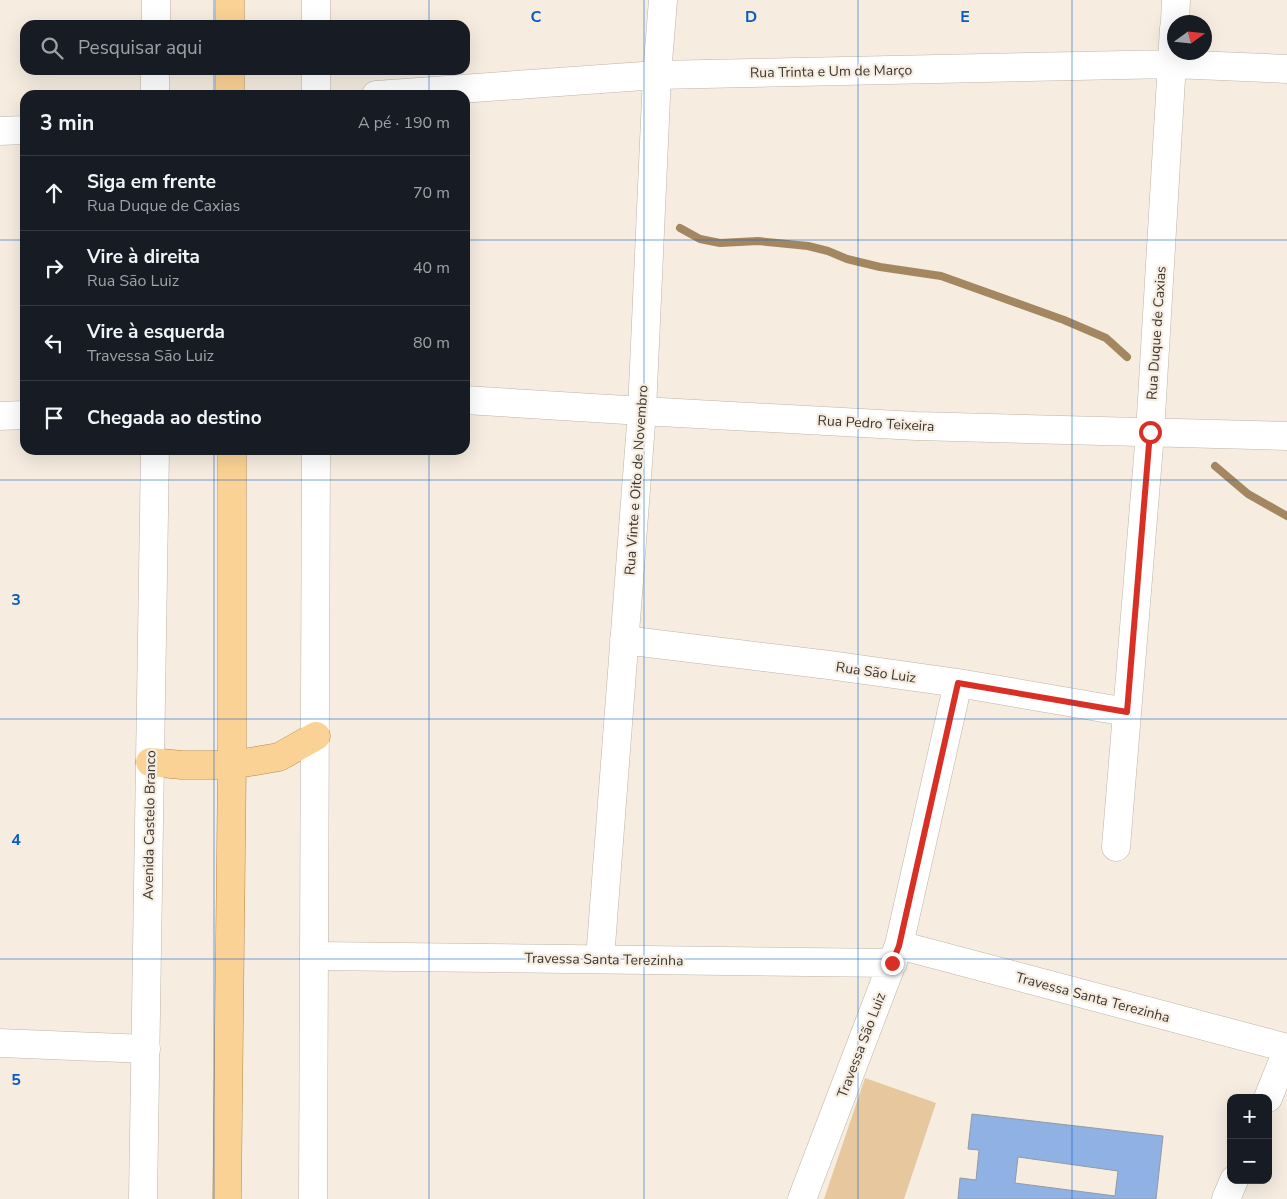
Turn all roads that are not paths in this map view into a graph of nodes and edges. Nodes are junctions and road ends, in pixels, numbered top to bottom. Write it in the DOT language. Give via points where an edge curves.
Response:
graph roads {
  1 [pos="156,0"];
  2 [pos="230,0"];
  3 [pos="316,0"];
  4 [pos="663,0"];
  5 [pos="1176,0"];
  6 [pos="1175,15"];
  7 [pos="156,20"];
  8 [pos="230,20"];
  9 [pos="316,20"];
  10 [pos="1172,60"];
  11 [pos="1172,64"];
  12 [pos="1287,69"];
  13 [pos="657,74"];
  14 [pos="155,75"];
  15 [pos="230,75"];
  16 [pos="316,75"];
  17 [pos="155,90"];
  18 [pos="230,90"];
  19 [pos="316,90"];
  20 [pos="443,90"];
  21 [pos="20,130"];
  22 [pos="0,131"];
  23 [pos="470,400"];
  24 [pos="642,411"];
  25 [pos="20,415"];
  26 [pos="0,416"];
  27 [pos="1150,432"];
  28 [pos="1287,436"];
  29 [pos="155,455"];
  30 [pos="232,455"];
  31 [pos="316,455"];
  32 [pos="624,640"];
  33 [pos="958,683"];
  34 [pos="1127,712"];
  35 [pos="316,736"];
  36 [pos="150,762"];
  37 [pos="232,765"];
  38 [pos="1116,847"];
  39 [pos="896,954"];
  40 [pos="315,956"];
  41 [pos="600,959"];
  42 [pos="0,1043"];
  43 [pos="1287,1049"];
  44 [pos="146,1050"];
  45 [pos="1270,1094"];
  46 [pos="1232,1184"];
  47 [pos="143,1199"];
  48 [pos="227,1199"];
  49 [pos="313,1199"];
  50 [pos="802,1199"];
  51 [pos="1226,1199"];
  1 -- 7 [label="street"];
  2 -- 8 [label="main road"];
  3 -- 9 [label="street"];
  4 -- 13 [label="street, Rua Vinte e Oito de Novembro"];
  5 -- 6 [label="street"];
  10 -- 11 [label="street, Rua Duque de Caxias"];
  11 -- 12 [label="street, Rua Trinta e Um de Março"];
  11 -- 13 [label="street, Rua Trinta e Um de Março"];
  11 -- 27 [label="street, Rua Duque de Caxias"];
  13 -- 20 [label="street, Rua Trinta e Um de Março"];
  13 -- 24 [label="street, Rua Vinte e Oito de Novembro"];
  14 -- 17 [label="street"];
  15 -- 18 [label="main road"];
  16 -- 19 [label="street"];
  21 -- 22 [label="street"];
  23 -- 24 [label="street, Rua Pedro Teixeira"];
  24 -- 27 [label="street, Rua Pedro Teixeira" via="916,426"];
  24 -- 32 [label="street, Rua Vinte e Oito de Novembro"];
  25 -- 26 [label="street"];
  27 -- 28 [label="street, Rua Pedro Teixeira"];
  27 -- 34 [label="street, Rua Duque de Caxias"];
  29 -- 36 [label="street, Avenida Castelo Branco"];
  30 -- 37 [label="main road"];
  31 -- 35 [label="street"];
  32 -- 33 [label="street, Rua São Luiz"];
  32 -- 41 [label="street, Rua Vinte e Oito de Novembro"];
  33 -- 34 [label="street, Rua São Luiz"];
  33 -- 39 [label="street, Travessa São Luiz"];
  34 -- 38 [label="street, Rua Duque de Caxias"];
  35 -- 37 [label="main road" via="279,757"];
  35 -- 40 [label="street"];
  36 -- 37 [label="main road"];
  36 -- 44 [label="street, Avenida Castelo Branco"];
  37 -- 48 [label="main road"];
  39 -- 41 [label="street, Travessa Santa Terezinha"];
  39 -- 43 [label="street, Travessa Santa Terezinha"];
  39 -- 50 [label="street, Travessa São Luiz"];
  40 -- 41 [label="street, Travessa Santa Terezinha"];
  40 -- 49 [label="street"];
  42 -- 44 [label="street"];
  43 -- 45 [label="street"];
  44 -- 47 [label="street, Avenida Castelo Branco"];
  46 -- 51 [label="street"];
}
